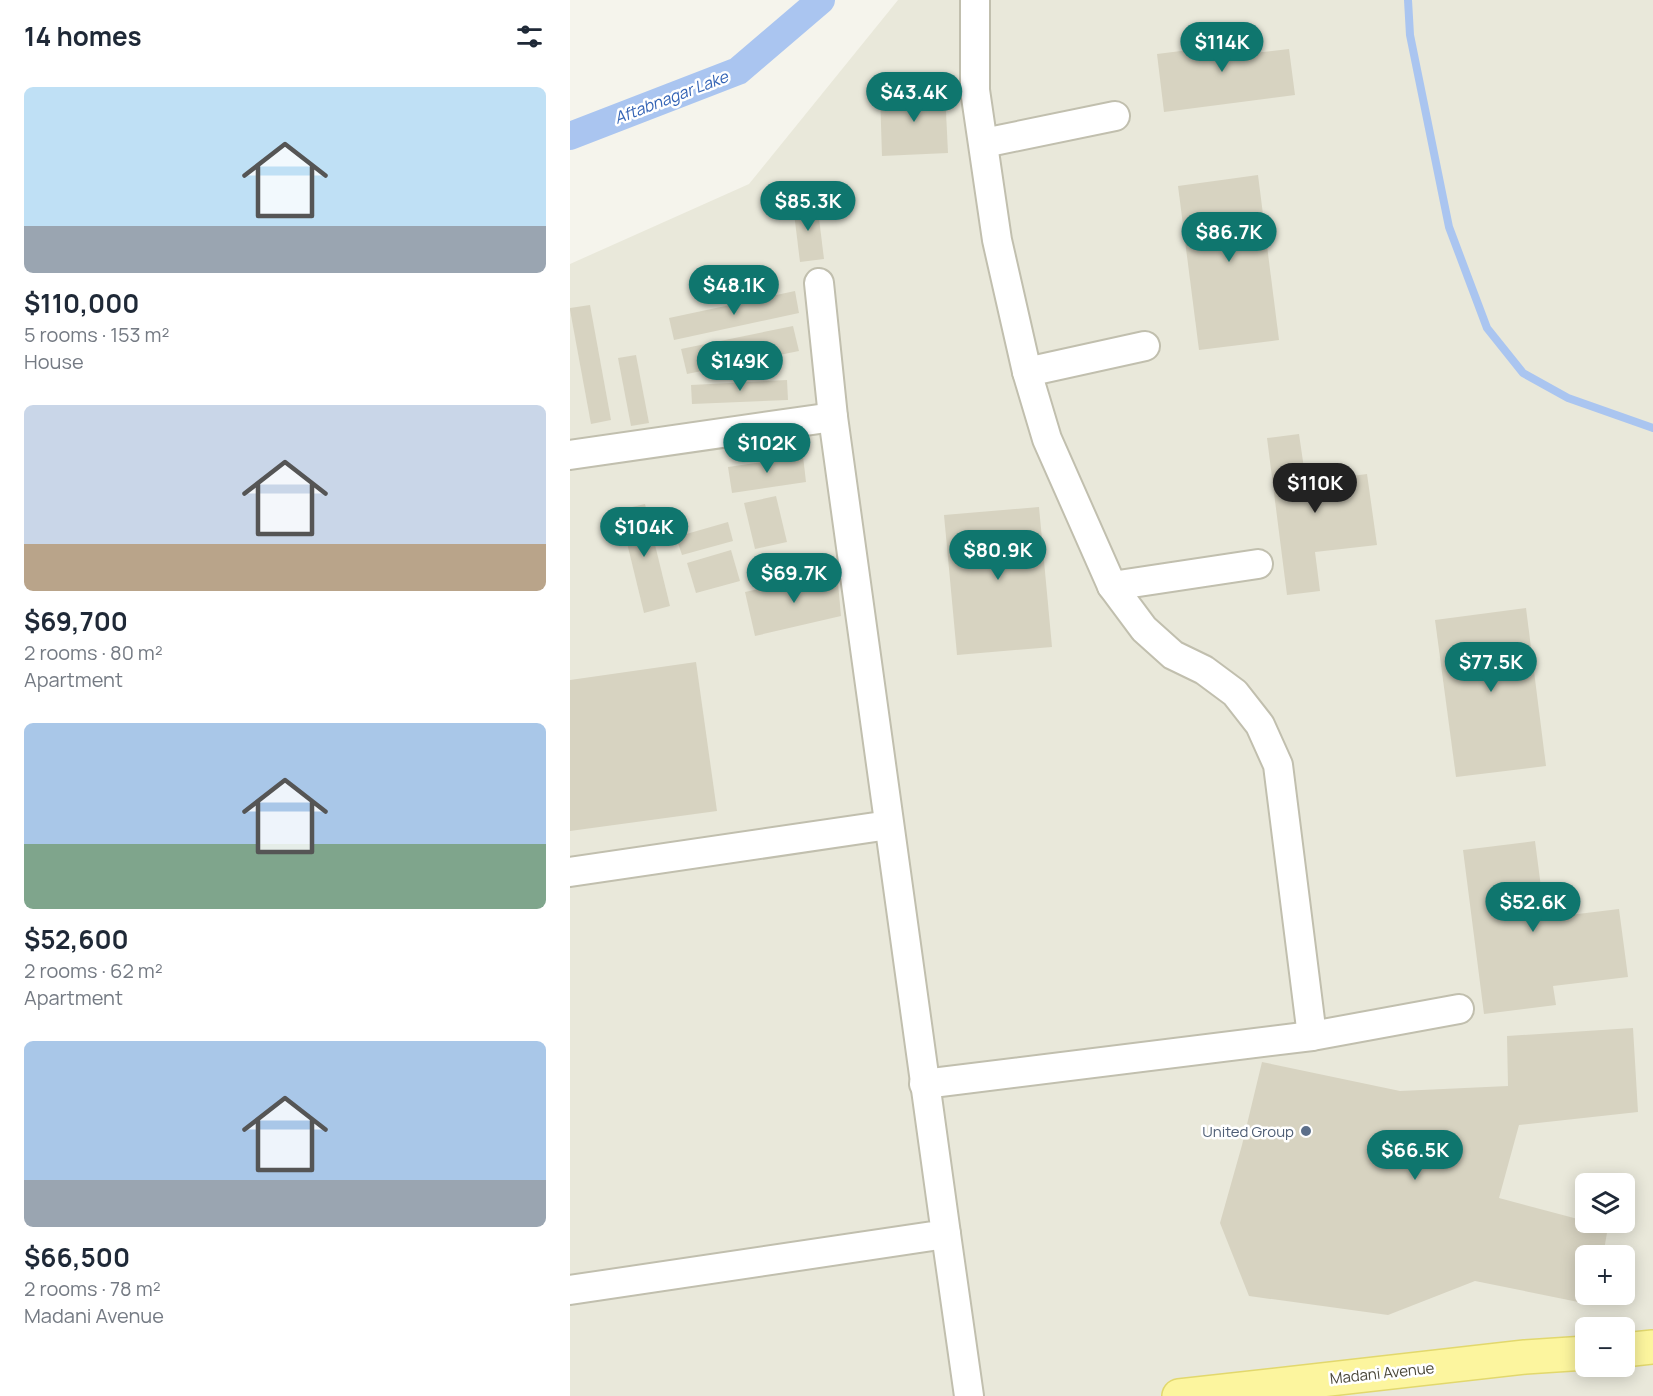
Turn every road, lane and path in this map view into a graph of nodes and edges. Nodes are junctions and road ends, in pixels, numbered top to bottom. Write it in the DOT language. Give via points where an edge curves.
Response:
graph roads {
  1 [pos="975,0"];
  2 [pos="1115,117"];
  3 [pos="984,143"];
  4 [pos="819,283"];
  5 [pos="1144,346"];
  6 [pos="1026,372"];
  7 [pos="833,417"];
  8 [pos="570,454"];
  9 [pos="1258,564"];
  10 [pos="1112,586"];
  11 [pos="889,825"];
  12 [pos="570,872"];
  13 [pos="1459,1009"];
  14 [pos="1312,1036"];
  15 [pos="924,1083"];
  16 [pos="946,1234"];
  17 [pos="570,1290"];
  18 [pos="1653,1347"];
  19 [pos="1635,1349"];
  20 [pos="1575,1354"];
  21 [pos="969,1396"];
  22 [pos="1179,1396"];
  1 -- 3 [label="street" via="975,90"];
  2 -- 3 [label="street"];
  3 -- 6 [label="street" via="997,240"];
  4 -- 7 [label="street"];
  5 -- 6 [label="street"];
  6 -- 10 [label="street" via="1047,439"];
  7 -- 8 [label="street"];
  7 -- 11 [label="street"];
  9 -- 10 [label="street"];
  10 -- 14 [label="street" via="1144,628 1173,656 1204,670 1235,693 1260,725 1278,765"];
  11 -- 12 [label="street"];
  11 -- 15 [label="street"];
  13 -- 14 [label="street"];
  14 -- 15 [label="street"];
  15 -- 16 [label="street"];
  16 -- 17 [label="street"];
  16 -- 21 [label="street"];
  18 -- 19 [label="main road"];
  20 -- 22 [label="main road, Madani Avenue"];
}
